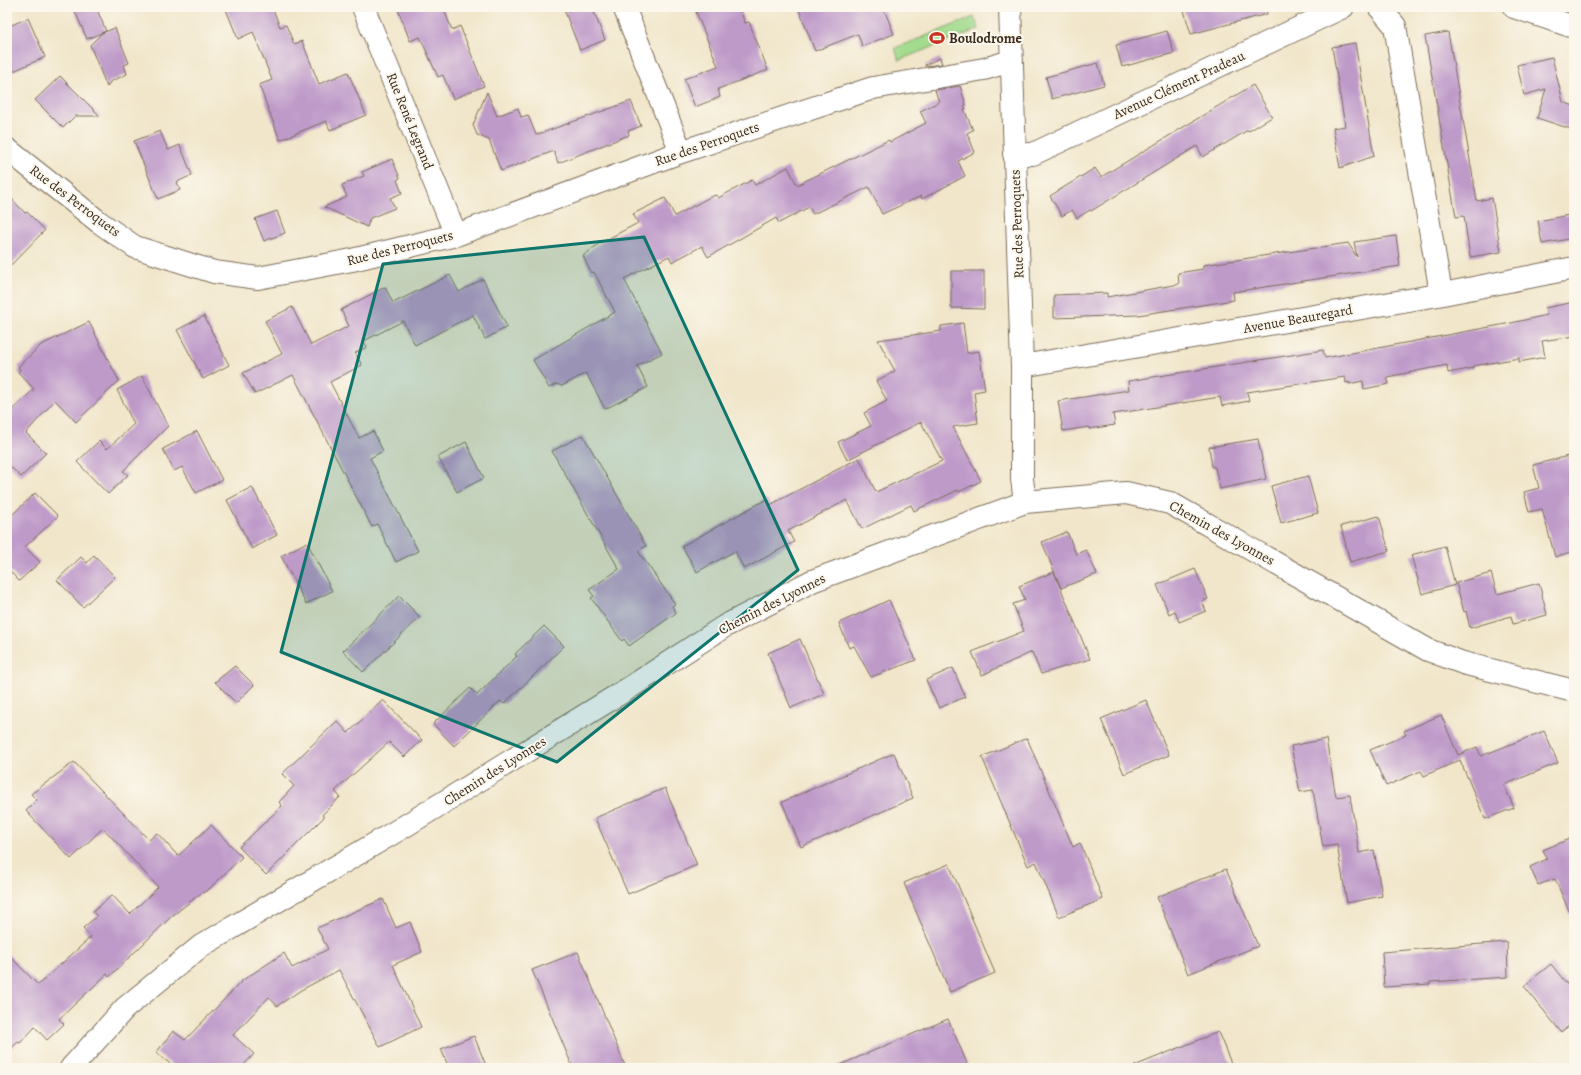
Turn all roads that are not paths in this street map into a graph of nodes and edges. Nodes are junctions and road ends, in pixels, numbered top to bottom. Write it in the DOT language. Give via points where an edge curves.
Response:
graph roads {
  1 [pos="364,7"];
  2 [pos="624,7"];
  3 [pos="1010,7"];
  4 [pos="1343,7"];
  5 [pos="1380,7"];
  6 [pos="1514,7"];
  7 [pos="1574,27"];
  8 [pos="1012,61"];
  9 [pos="7,149"];
  10 [pos="681,152"];
  11 [pos="1014,154"];
  12 [pos="456,235"];
  13 [pos="1574,268"];
  14 [pos="1438,295"];
  15 [pos="1022,366"];
  16 [pos="1024,502"];
  17 [pos="1574,691"];
  18 [pos="71,1068"];
  1 -- 12 [label="street, Rue René Legrand"];
  2 -- 10 [label="street"];
  3 -- 8 [label="street"];
  4 -- 11 [label="street, Avenue Clément Pradeau" via="1033,154"];
  5 -- 14 [label="street" via="1395,26 1439,281"];
  6 -- 7 [label="street"];
  8 -- 10 [label="street, Rue des Perroquets" via="984,69 873,88"];
  8 -- 11 [label="street, Rue des Perroquets"];
  9 -- 12 [label="street, Rue des Perroquets" via="99,222 135,247 214,272 258,278 352,260"];
  10 -- 12 [label="street, Rue des Perroquets"];
  11 -- 15 [label="street, Rue des Perroquets"];
  13 -- 14 [label="street, Avenue Beauregard"];
  14 -- 15 [label="street, Avenue Beauregard"];
  15 -- 16 [label="street, Rue des Perroquets"];
  16 -- 17 [label="street, Chemin des Lyonnes" via="1126,493 1170,503 1428,650 1463,663"];
  16 -- 18 [label="street, Chemin des Lyonnes" via="812,581 725,626 405,826 200,946 125,1008"];
}
